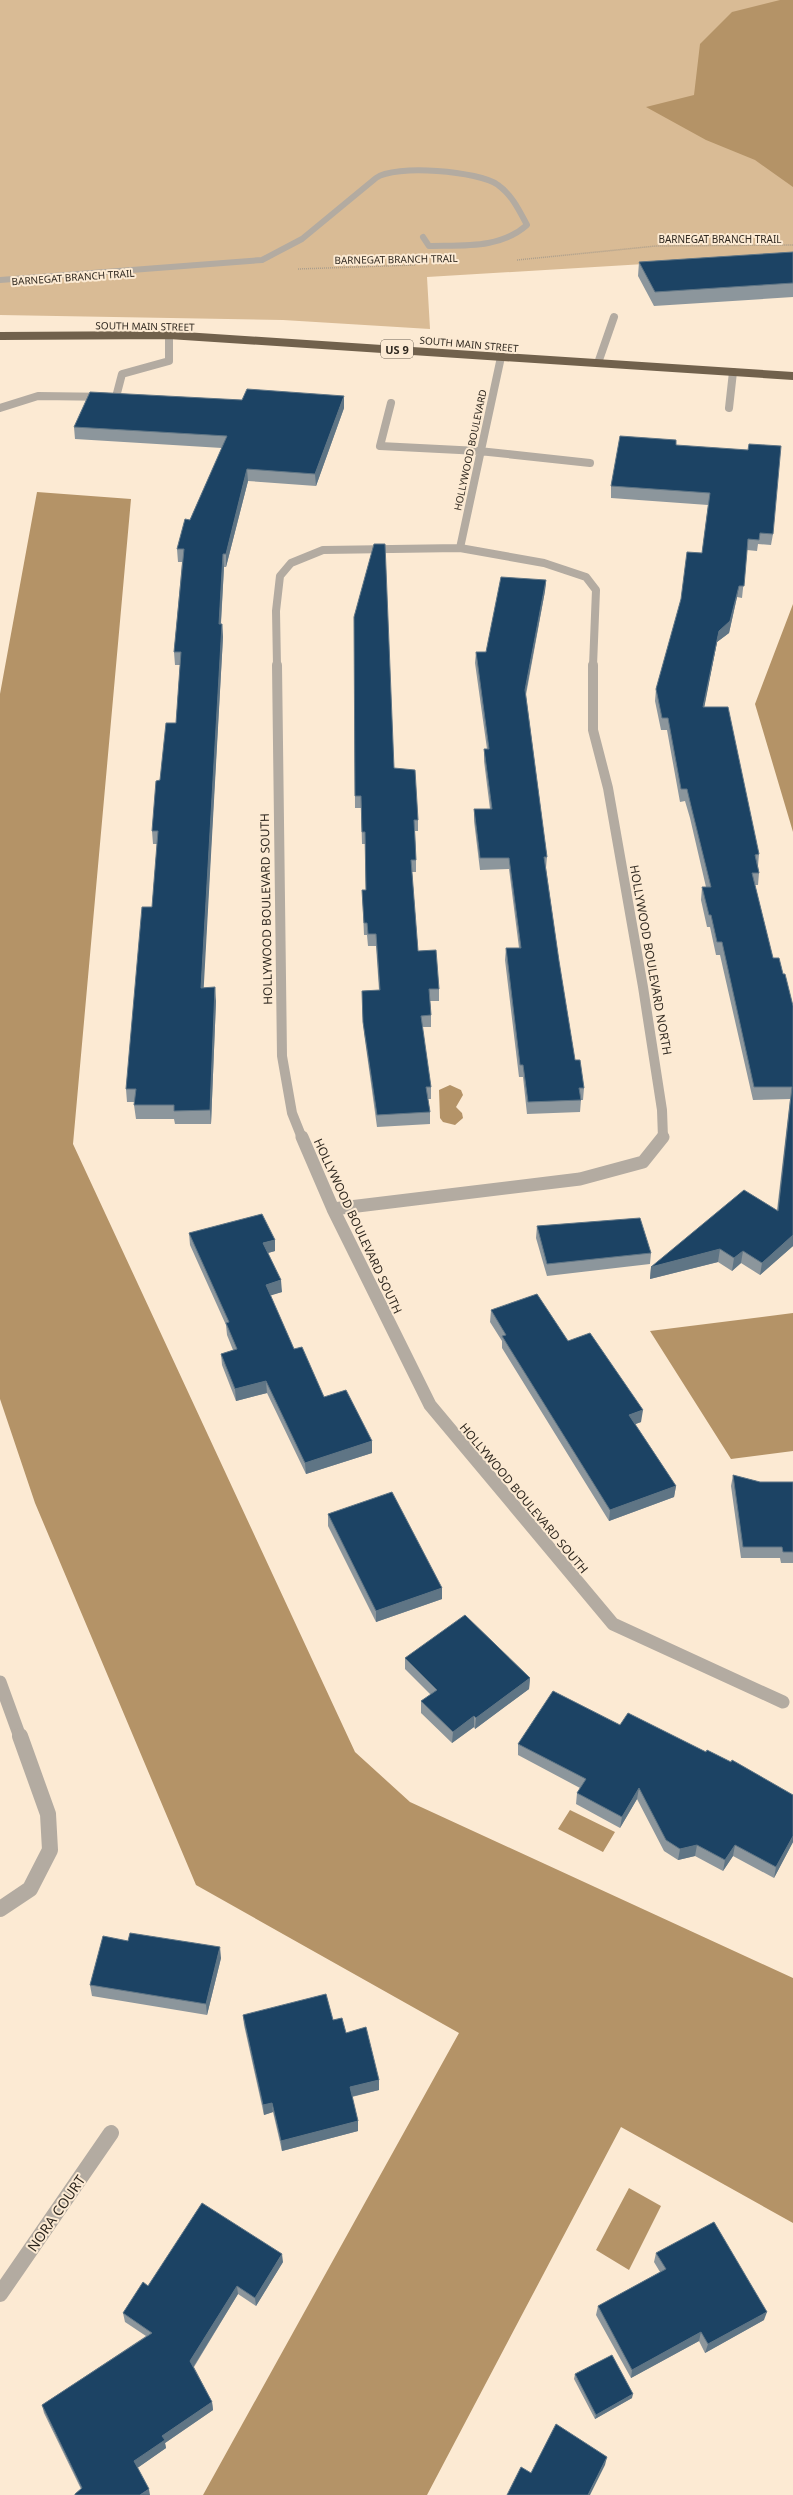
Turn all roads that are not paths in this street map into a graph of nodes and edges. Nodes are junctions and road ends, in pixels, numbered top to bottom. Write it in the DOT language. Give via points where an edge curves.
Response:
graph roads {
  1 [pos="423,238"];
  2 [pos="0,280"];
  3 [pos="614,317"];
  4 [pos="169,335"];
  5 [pos="0,336"];
  6 [pos="501,357"];
  7 [pos="598,363"];
  8 [pos="733,372"];
  9 [pos="793,376"];
  10 [pos="391,403"];
  11 [pos="0,408"];
  12 [pos="729,408"];
  13 [pos="479,451"];
  14 [pos="590,463"];
  15 [pos="460,548"];
  16 [pos="333,1209"];
  17 [pos="0,1682"];
  18 [pos="783,1702"];
  19 [pos="0,1909"];
  20 [pos="111,2132"];
  21 [pos="0,2294"];
  1 -- 2 [label="street" via="429,246 472,245 508,239 521,233 527,225 520,209 506,190 490,178 468,172 385,172 298,244 262,260"];
  3 -- 7 [label="street"];
  4 -- 5 [label="highway, SOUTH MAIN STREET / US 9"];
  4 -- 6 [label="highway, SOUTH MAIN STREET / US 9"];
  4 -- 11 [label="street" via="169,361 122,374 116,396 38,396"];
  6 -- 7 [label="highway, SOUTH MAIN STREET / US 9"];
  6 -- 13 [label="street, HOLLYWOOD BOULEVARD"];
  7 -- 8 [label="highway, SOUTH MAIN STREET / US 9"];
  8 -- 9 [label="highway, SOUTH MAIN STREET / US 9"];
  8 -- 12 [label="street"];
  10 -- 13 [label="street" via="380,446"];
  13 -- 14 [label="street"];
  13 -- 15 [label="street, HOLLYWOOD BOULEVARD"];
  15 -- 16 [label="street, HOLLYWOOD BOULEVARD SOUTH" via="323,550 291,563 280,576 276,611 282,1056 292,1113"];
  15 -- 16 [label="street, HOLLYWOOD BOULEVARD NORTH" via="544,563 586,577 596,590 592,696 594,730 608,788 643,987 662,1110 663,1139 643,1162 580,1179"];
  16 -- 18 [label="street, HOLLYWOOD BOULEVARD SOUTH" via="430,1405 613,1624"];
  17 -- 19 [label="street" via="48,1814 50,1850 30,1889"];
  20 -- 21 [label="street, NORA COURT"];
}
